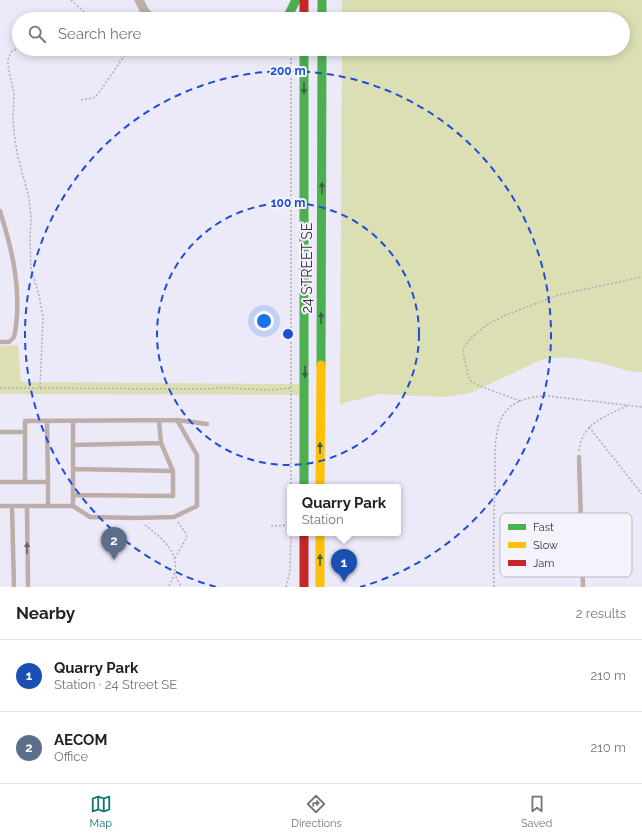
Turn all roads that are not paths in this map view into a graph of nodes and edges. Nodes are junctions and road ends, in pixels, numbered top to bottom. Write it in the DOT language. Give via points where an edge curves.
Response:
graph roads {
  1 [pos="139,0"];
  2 [pos="296,0"];
  3 [pos="304,0"];
  4 [pos="322,0"];
  5 [pos="145,12"];
  6 [pos="290,12"];
  7 [pos="304,12"];
  8 [pos="322,12"];
  9 [pos="304,56"];
  10 [pos="322,56"];
  11 [pos="0,211"];
  12 [pos="0,342"];
  13 [pos="177,420"];
  14 [pos="47,421"];
  15 [pos="72,421"];
  16 [pos="159,421"];
  17 [pos="207,424"];
  18 [pos="0,432"];
  19 [pos="25,432"];
  20 [pos="161,443"];
  21 [pos="72,445"];
  22 [pos="579,457"];
  23 [pos="73,469"];
  24 [pos="173,471"];
  25 [pos="0,482"];
  26 [pos="25,482"];
  27 [pos="48,482"];
  28 [pos="304,484"];
  29 [pos="320,484"];
  30 [pos="73,495"];
  31 [pos="48,505"];
  32 [pos="0,506"];
  33 [pos="12,506"];
  34 [pos="27,506"];
  35 [pos="73,506"];
  36 [pos="581,513"];
  37 [pos="304,536"];
  38 [pos="320,536"];
  39 [pos="583,577"];
  40 [pos="303,584"];
  41 [pos="14,587"];
  42 [pos="28,587"];
  43 [pos="320,587"];
  44 [pos="583,587"];
  1 -- 5 [label="street"];
  2 -- 6 [label="main road"];
  3 -- 7 [label="main road"];
  4 -- 8 [label="main road"];
  9 -- 28 [label="main road, 24 STREET SE, one-way"];
  29 -- 10 [label="main road, 24 STREET SE, one-way"];
  11 -- 12 [label="lane" via="14,260 18,301 14,337 9,342"];
  13 -- 16 [label="lane"];
  13 -- 17 [label="lane"];
  13 -- 35 [label="lane" via="197,455 197,506 174,517 135,518 90,517"];
  14 -- 15 [label="lane"];
  14 -- 19 [label="lane" via="25,421"];
  14 -- 27 [label="lane"];
  15 -- 16 [label="lane"];
  15 -- 21 [label="lane"];
  16 -- 20 [label="lane"];
  18 -- 19 [label="lane"];
  19 -- 26 [label="lane"];
  20 -- 21 [label="lane"];
  20 -- 24 [label="lane"];
  21 -- 23 [label="lane"];
  22 -- 36 [label="lane"];
  23 -- 24 [label="lane"];
  23 -- 30 [label="lane"];
  24 -- 30 [label="lane" via="173,496"];
  25 -- 26 [label="lane"];
  26 -- 27 [label="lane"];
  27 -- 31 [label="lane"];
  30 -- 35 [label="lane"];
  31 -- 34 [label="lane"];
  31 -- 35 [label="lane"];
  32 -- 33 [label="lane"];
  33 -- 34 [label="lane"];
  33 -- 41 [label="lane"];
  42 -- 34 [label="lane, one-way"];
  37 -- 40 [label="main road"];
  43 -- 38 [label="main road, one-way"];
  39 -- 44 [label="lane"];
}
